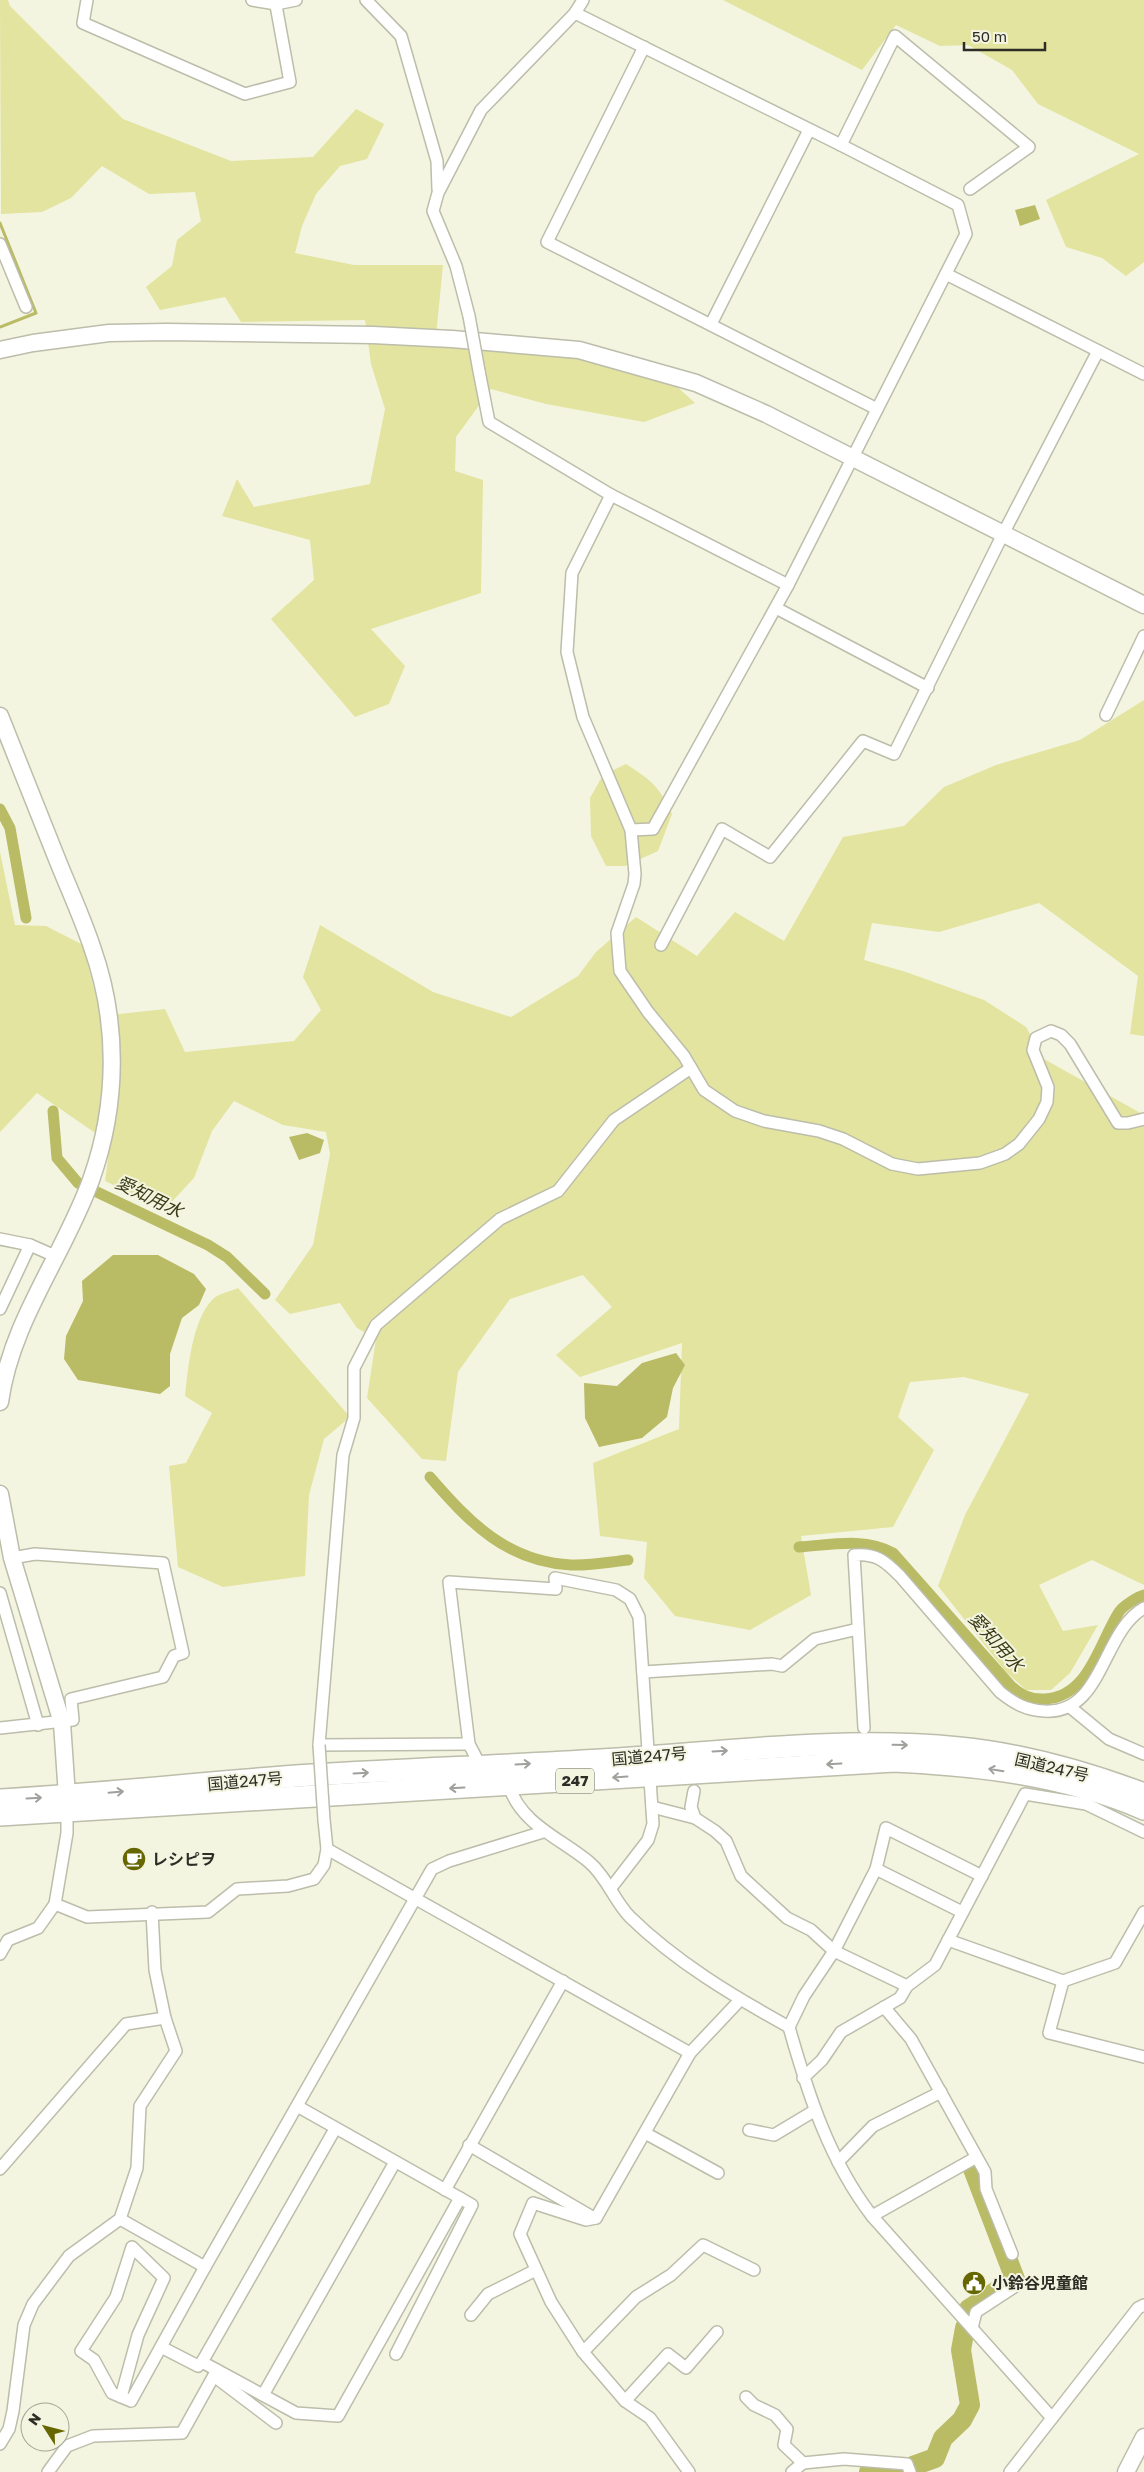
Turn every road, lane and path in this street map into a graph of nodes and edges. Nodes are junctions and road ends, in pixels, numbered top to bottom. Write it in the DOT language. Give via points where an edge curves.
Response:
graph roads {
  1 [pos="87,0"];
  2 [pos="252,0"];
  3 [pos="296,0"];
  4 [pos="366,0"];
  5 [pos="583,0"];
  6 [pos="276,2"];
  7 [pos="575,13"];
  8 [pos="644,48"];
  9 [pos="809,130"];
  10 [pos="841,145"];
  11 [pos="970,189"];
  12 [pos="438,193"];
  13 [pos="0,244"];
  14 [pos="946,274"];
  15 [pos="26,308"];
  16 [pos="711,324"];
  17 [pos="0,350"];
  18 [pos="1098,351"];
  19 [pos="1144,374"];
  20 [pos="877,409"];
  21 [pos="852,457"];
  22 [pos="611,495"];
  23 [pos="1003,534"];
  24 [pos="788,585"];
  25 [pos="1144,605"];
  26 [pos="776,608"];
  27 [pos="1144,636"];
  28 [pos="928,688"];
  29 [pos="1106,715"];
  30 [pos="0,716"];
  31 [pos="631,830"];
  32 [pos="661,945"];
  33 [pos="691,1068"];
  34 [pos="1144,1119"];
  35 [pos="0,1239"];
  36 [pos="30,1246"];
  37 [pos="55,1256"];
  38 [pos="0,1309"];
  39 [pos="0,1398"];
  40 [pos="0,1494"];
  41 [pos="12,1558"];
  42 [pos="0,1593"];
  43 [pos="1144,1608"];
  44 [pos="858,1630"];
  45 [pos="643,1672"];
  46 [pos="1070,1707"];
  47 [pos="62,1722"];
  48 [pos="38,1725"];
  49 [pos="0,1728"];
  50 [pos="864,1728"];
  51 [pos="469,1744"];
  52 [pos="319,1745"];
  53 [pos="1144,1754"];
  54 [pos="649,1766"];
  55 [pos="481,1767"];
  56 [pos="509,1786"];
  57 [pos="694,1791"];
  58 [pos="1144,1794"];
  59 [pos="0,1800"];
  60 [pos="67,1803"];
  61 [pos="652,1808"];
  62 [pos="1144,1809"];
  63 [pos="0,1815"];
  64 [pos="695,1818"];
  65 [pos="543,1832"];
  66 [pos="1144,1832"];
  67 [pos="327,1849"];
  68 [pos="876,1869"];
  69 [pos="982,1876"];
  70 [pos="612,1888"];
  71 [pos="416,1898"];
  72 [pos="55,1904"];
  73 [pos="152,1912"];
  74 [pos="962,1912"];
  75 [pos="1144,1912"];
  76 [pos="4,1938"];
  77 [pos="948,1940"];
  78 [pos="834,1950"];
  79 [pos="0,1954"];
  80 [pos="563,1981"];
  81 [pos="1063,1981"];
  82 [pos="907,1986"];
  83 [pos="740,2000"];
  84 [pos="884,2007"];
  85 [pos="165,2018"];
  86 [pos="789,2027"];
  87 [pos="690,2053"];
  88 [pos="1144,2057"];
  89 [pos="803,2078"];
  90 [pos="941,2092"];
  91 [pos="297,2106"];
  92 [pos="814,2111"];
  93 [pos="335,2129"];
  94 [pos="749,2130"];
  95 [pos="645,2133"];
  96 [pos="469,2145"];
  97 [pos="975,2158"];
  98 [pos="395,2162"];
  99 [pos="838,2162"];
  100 [pos="0,2169"];
  101 [pos="718,2173"];
  102 [pos="445,2190"];
  103 [pos="460,2198"];
  104 [pos="872,2216"];
  105 [pos="596,2218"];
  106 [pos="120,2219"];
  107 [pos="1012,2254"];
  108 [pos="205,2267"];
  109 [pos="536,2270"];
  110 [pos="754,2270"];
  111 [pos="1020,2283"];
  112 [pos="1144,2305"];
  113 [pos="471,2315"];
  114 [pos="972,2328"];
  115 [pos="717,2332"];
  116 [pos="161,2346"];
  117 [pos="583,2352"];
  118 [pos="396,2354"];
  119 [pos="202,2362"];
  120 [pos="216,2373"];
  121 [pos="263,2395"];
  122 [pos="121,2397"];
  123 [pos="746,2397"];
  124 [pos="626,2401"];
  125 [pos="1052,2418"];
  126 [pos="276,2424"];
  127 [pos="1144,2437"];
  128 [pos="0,2444"];
  129 [pos="803,2463"];
  130 [pos="48,2472"];
  131 [pos="690,2472"];
  132 [pos="792,2472"];
  133 [pos="910,2472"];
  134 [pos="1010,2472"];
  135 [pos="1126,2472"];
  1 -- 6 [label="street" via="83,23 245,94 290,82"];
  2 -- 6 [label="street"];
  3 -- 6 [label="street"];
  4 -- 12 [label="street" via="401,36 437,161"];
  5 -- 7 [label="street"];
  7 -- 8 [label="street"];
  7 -- 12 [label="street" via="481,110"];
  8 -- 9 [label="street"];
  8 -- 16 [label="street" via="547,242"];
  9 -- 10 [label="street"];
  9 -- 16 [label="street"];
  10 -- 11 [label="street" via="895,36 1029,147"];
  10 -- 14 [label="street" via="958,205 966,234"];
  12 -- 22 [label="street, bridge" via="433,212 456,266 489,422"];
  13 -- 15 [label="street"];
  14 -- 18 [label="street"];
  14 -- 20 [label="street"];
  16 -- 20 [label="street"];
  17 -- 21 [label="street" via="109,333 166,332 373,335 579,350 696,383"];
  18 -- 19 [label="street"];
  18 -- 23 [label="street"];
  20 -- 21 [label="street"];
  21 -- 23 [label="street"];
  21 -- 24 [label="street"];
  22 -- 24 [label="street"];
  22 -- 31 [label="street" via="572,573 567,652 583,717"];
  23 -- 25 [label="street"];
  23 -- 28 [label="street"];
  24 -- 26 [label="street"];
  26 -- 28 [label="street"];
  26 -- 31 [label="street" via="653,828"];
  27 -- 29 [label="street"];
  28 -- 32 [label="street" via="894,754 863,742 770,857 722,829"];
  30 -- 37 [label="street" via="93,948 109,1014 112,1088 103,1143 91,1180"];
  31 -- 33 [label="street" via="635,874 617,933 620,971"];
  33 -- 34 [label="street" via="704,1090 735,1111 843,1139 892,1164 918,1169 980,1163 1005,1154 1019,1144 1039,1119 1047,1102 1048,1087 1033,1050 1036,1038 1051,1031 1070,1044 1118,1123 1128,1124"];
  33 -- 52 [label="street" via="614,1120 558,1191 500,1219 376,1325 354,1368 354,1418 343,1454"];
  35 -- 36 [label="street"];
  36 -- 37 [label="street"];
  36 -- 38 [label="street"];
  37 -- 39 [label="street" via="14,1346"];
  40 -- 41 [label="street"];
  41 -- 47 [label="street"];
  41 -- 47 [label="street" via="35,1554 164,1563 183,1653 174,1656 163,1677 71,1699 73,1720"];
  42 -- 48 [label="street"];
  43 -- 46 [label="street" via="1123,1626 1091,1687"];
  44 -- 45 [label="street" via="815,1639 782,1666"];
  44 -- 46 [label="street" via="854,1555 867,1554 883,1559 900,1576 1000,1692 1017,1706 1055,1712"];
  44 -- 50 [label="street"];
  45 -- 51 [label="street" via="639,1617 630,1599 616,1590 555,1578 556,1589 449,1582"];
  45 -- 54 [label="street"];
  46 -- 53 [label="street" via="1109,1739"];
  47 -- 48 [label="street"];
  47 -- 60 [label="street"];
  48 -- 49 [label="street"];
  51 -- 52 [label="street"];
  51 -- 55 [label="street"];
  52 -- 67 [label="street, bridge"];
  55 -- 54 [label="highway, 国道247号 / 247, one-way"];
  54 -- 56 [label="highway, 国道247号 / 247, one-way"];
  54 -- 58 [label="highway, 国道247号 / 247, one-way" via="867,1744 929,1746 1020,1758 1082,1773"];
  54 -- 61 [label="street"];
  62 -- 54 [label="highway, 国道247号 / 247, one-way" via="1031,1775 956,1764 894,1761 720,1770"];
  60 -- 55 [label="highway, 国道247号 / 247, one-way" via="312,1775"];
  56 -- 60 [label="highway, 国道247号 / 247, one-way"];
  56 -- 65 [label="street" via="514,1801"];
  57 -- 64 [label="street" via="691,1807"];
  59 -- 60 [label="highway, 国道247号 / 247, one-way"];
  60 -- 63 [label="highway, 国道247号 / 247"];
  60 -- 72 [label="street" via="67,1833"];
  61 -- 64 [label="street"];
  61 -- 70 [label="street" via="653,1824 648,1840"];
  64 -- 78 [label="street" via="726,1841 741,1876 787,1918 811,1930"];
  65 -- 70 [label="street" via="590,1863"];
  65 -- 71 [label="street" via="440,1865 432,1870"];
  66 -- 69 [label="street" via="1086,1804 1025,1794"];
  67 -- 71 [label="street"];
  67 -- 73 [label="street" via="324,1865 314,1878 288,1886 237,1889 208,1912"];
  68 -- 69 [label="street" via="886,1828"];
  68 -- 74 [label="street"];
  68 -- 78 [label="street"];
  69 -- 74 [label="street"];
  70 -- 83 [label="street" via="629,1916 689,1966"];
  71 -- 80 [label="street"];
  71 -- 91 [label="street"];
  72 -- 73 [label="street" via="87,1917"];
  72 -- 76 [label="street" via="38,1928"];
  73 -- 85 [label="street" via="155,1970"];
  74 -- 77 [label="street"];
  75 -- 81 [label="street" via="1115,1963"];
  76 -- 79 [label="street"];
  77 -- 81 [label="street"];
  77 -- 82 [label="street" via="935,1965"];
  78 -- 82 [label="street"];
  78 -- 86 [label="street" via="804,1996"];
  80 -- 87 [label="street"];
  80 -- 96 [label="street"];
  81 -- 88 [label="street" via="1049,2033"];
  82 -- 84 [label="street" via="900,1998"];
  83 -- 86 [label="street"];
  83 -- 87 [label="street"];
  84 -- 89 [label="street" via="841,2032 822,2060"];
  84 -- 90 [label="street" via="911,2039"];
  85 -- 100 [label="street" via="126,2024"];
  85 -- 106 [label="street" via="176,2051 140,2106 137,2168"];
  86 -- 89 [label="street"];
  87 -- 95 [label="street"];
  89 -- 92 [label="street"];
  90 -- 97 [label="street"];
  90 -- 99 [label="street" via="873,2126"];
  91 -- 93 [label="street"];
  91 -- 108 [label="street"];
  92 -- 94 [label="street" via="774,2135"];
  92 -- 99 [label="street"];
  93 -- 98 [label="street"];
  93 -- 119 [label="street"];
  95 -- 101 [label="street"];
  95 -- 105 [label="street"];
  96 -- 102 [label="street"];
  96 -- 105 [label="street"];
  97 -- 104 [label="street"];
  97 -- 107 [label="street" via="985,2172 986,2190"];
  98 -- 102 [label="street"];
  98 -- 121 [label="street"];
  99 -- 104 [label="street"];
  102 -- 103 [label="street"];
  103 -- 118 [label="street" via="472,2204"];
  103 -- 121 [label="street" via="338,2416 296,2413"];
  104 -- 114 [label="street"];
  105 -- 109 [label="street" via="586,2220 533,2203 520,2234"];
  106 -- 108 [label="street"];
  106 -- 128 [label="street" via="69,2256 33,2304 24,2325 9,2429"];
  108 -- 116 [label="street"];
  109 -- 113 [label="street" via="488,2294"];
  109 -- 117 [label="street" via="550,2302"];
  110 -- 117 [label="street" via="703,2245 671,2275 636,2297"];
  111 -- 114 [label="street" via="976,2312"];
  112 -- 125 [label="street" via="1138,2308"];
  114 -- 125 [label="street"];
  115 -- 124 [label="street" via="686,2368 668,2354"];
  116 -- 119 [label="street" via="198,2366"];
  116 -- 122 [label="street" via="131,2401"];
  117 -- 124 [label="street"];
  119 -- 120 [label="street"];
  120 -- 121 [label="street"];
  120 -- 126 [label="street"];
  120 -- 130 [label="street" via="182,2433 93,2436 67,2446"];
  122 -- 122 [label="street" via="112,2393 94,2360 81,2350 116,2297 132,2248 164,2278 138,2335"];
  123 -- 129 [label="street" via="775,2415 787,2429 784,2445"];
  124 -- 131 [label="street" via="650,2418"];
  125 -- 134 [label="street"];
  127 -- 135 [label="street"];
  129 -- 132 [label="street"];
  129 -- 133 [label="street" via="844,2459 907,2464"];
}
